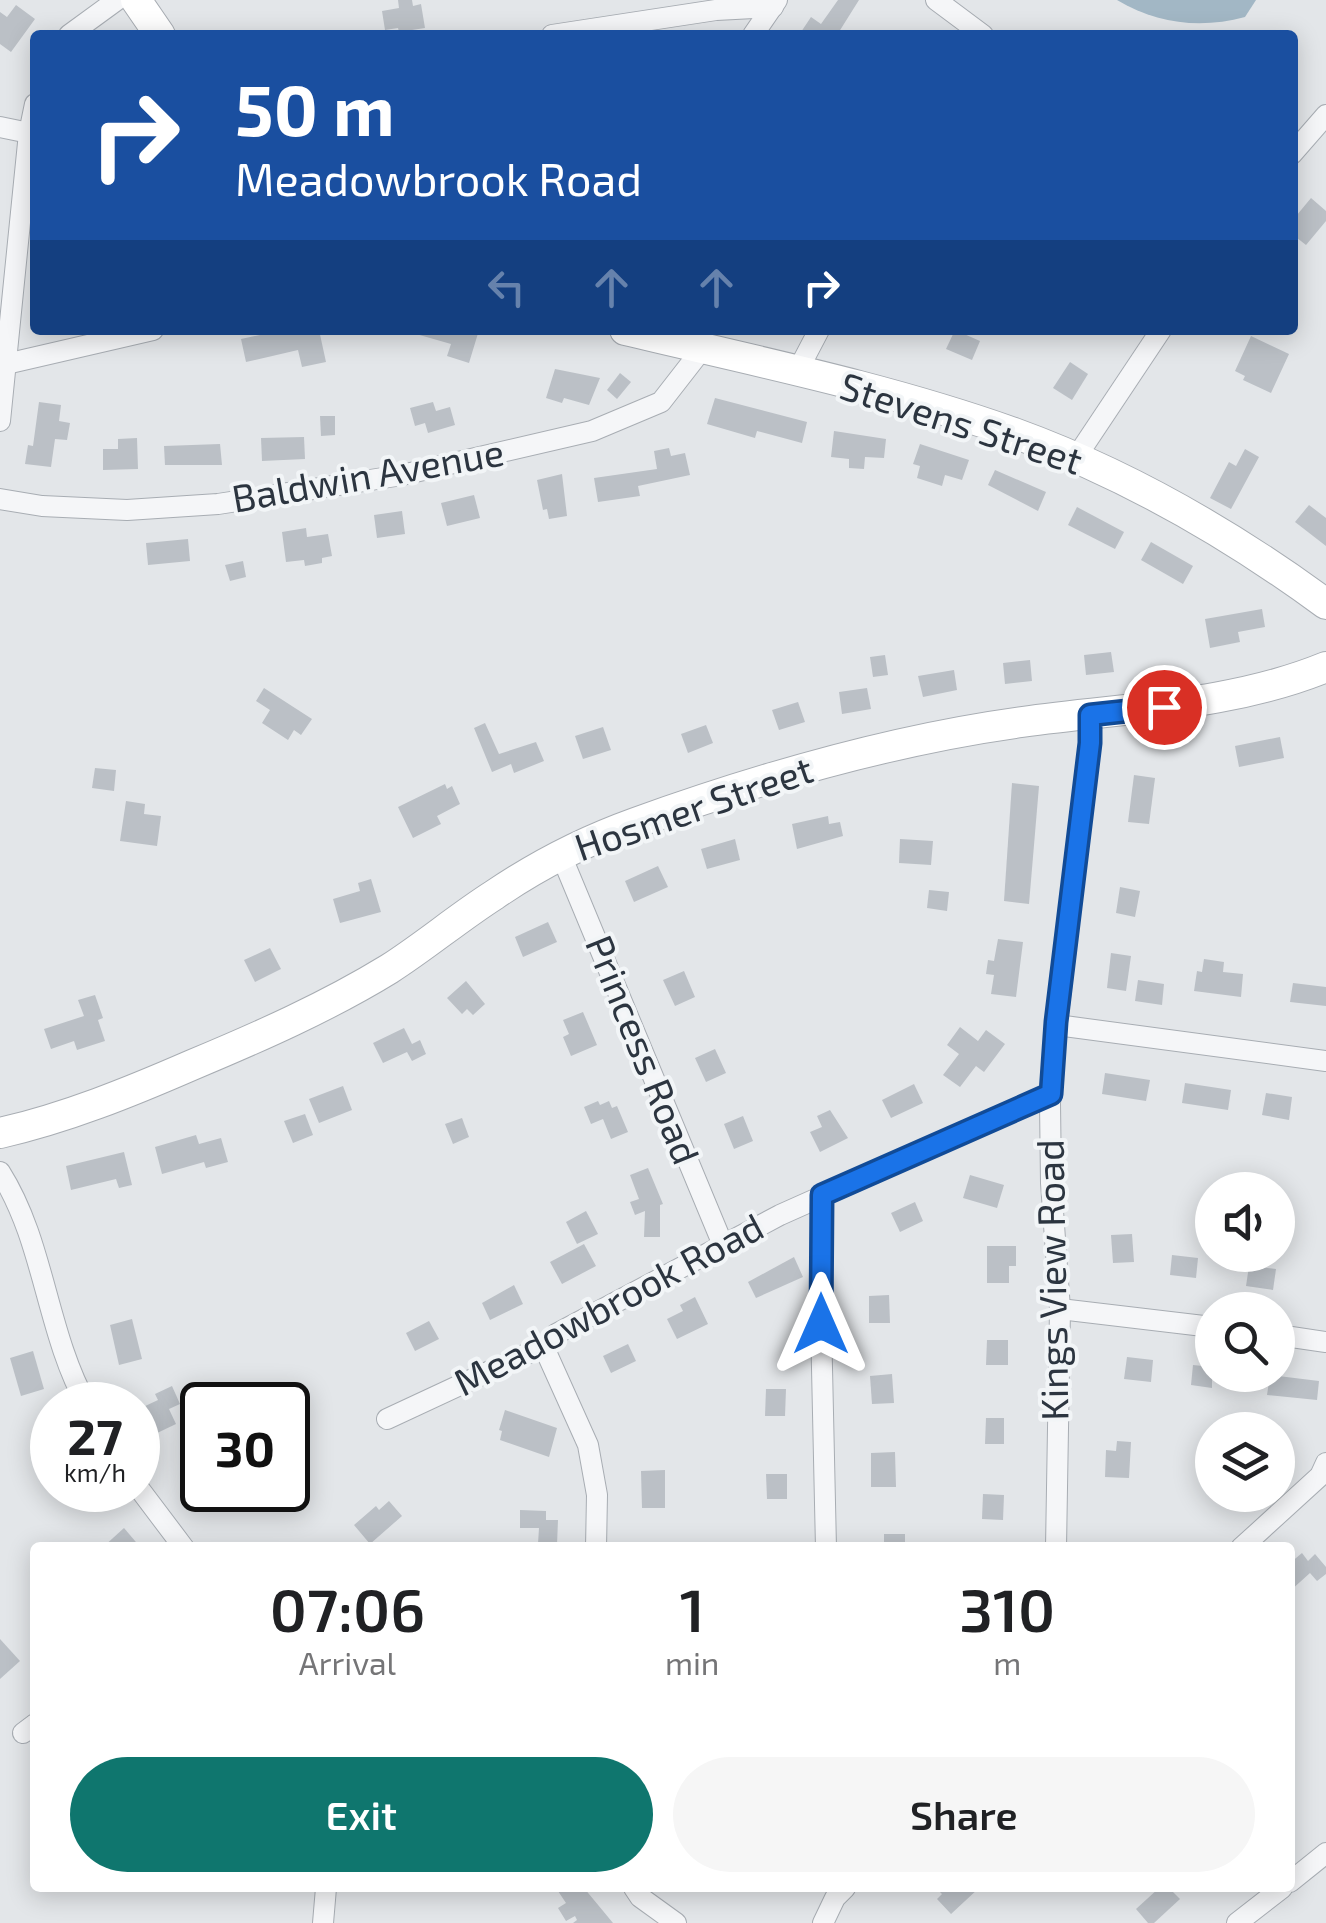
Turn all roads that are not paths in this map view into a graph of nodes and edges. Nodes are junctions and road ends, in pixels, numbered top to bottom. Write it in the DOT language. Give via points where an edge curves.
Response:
graph roads {
  1 [pos="117,0"];
  2 [pos="136,0"];
  3 [pos="936,0"];
  4 [pos="775,4"];
  5 [pos="76,30"];
  6 [pos="157,30"];
  7 [pos="582,30"];
  8 [pos="757,30"];
  9 [pos="976,30"];
  10 [pos="1326,115"];
  11 [pos="0,128"];
  12 [pos="30,128"];
  13 [pos="29,133"];
  14 [pos="1298,147"];
  15 [pos="131,335"];
  16 [pos="647,335"];
  17 [pos="816,335"];
  18 [pos="1158,335"];
  19 [pos="703,348"];
  20 [pos="6,364"];
  21 [pos="798,372"];
  22 [pos="0,421"];
  23 [pos="1075,459"];
  24 [pos="0,499"];
  25 [pos="1326,604"];
  26 [pos="1326,668"];
  27 [pos="1090,715"];
  28 [pos="561,855"];
  29 [pos="1056,1025"];
  30 [pos="1326,1061"];
  31 [pos="1051,1094"];
  32 [pos="0,1133"];
  33 [pos="0,1172"];
  34 [pos="822,1195"];
  35 [pos="723,1245"];
  36 [pos="1060,1309"];
  37 [pos="1195,1326"];
  38 [pos="1295,1337"];
  39 [pos="1326,1342"];
  40 [pos="548,1344"];
  41 [pos="76,1382"];
  42 [pos="388,1418"];
  43 [pos="1326,1463"];
  44 [pos="157,1512"];
  45 [pos="179,1542"];
  46 [pos="596,1542"];
  47 [pos="826,1542"];
  48 [pos="1056,1542"];
  49 [pos="1248,1542"];
  50 [pos="1326,1854"];
  51 [pos="1295,1878"];
  52 [pos="326,1892"];
  53 [pos="637,1892"];
  54 [pos="841,1892"];
  55 [pos="1278,1892"];
  56 [pos="1249,1920"];
  57 [pos="324,1923"];
  58 [pos="676,1923"];
  59 [pos="823,1923"];
  1 -- 5 [label="street"];
  2 -- 6 [label="street"];
  3 -- 9 [label="street"];
  4 -- 7 [label="street"];
  4 -- 8 [label="street"];
  10 -- 14 [label="street"];
  11 -- 13 [label="street"];
  12 -- 13 [label="street"];
  13 -- 20 [label="street"];
  15 -- 20 [label="street"];
  16 -- 19 [label="street, Stevens Street"];
  17 -- 21 [label="street"];
  18 -- 23 [label="street"];
  19 -- 21 [label="street, Stevens Street"];
  19 -- 24 [label="street, Baldwin Avenue" via="662,402 592,431 402,476 218,504 127,510"];
  20 -- 22 [label="street"];
  21 -- 23 [label="street, Stevens Street" via="1012,432"];
  23 -- 25 [label="street, Stevens Street" via="1229,539"];
  26 -- 27 [label="street, Hosmer Street" via="1224,697"];
  27 -- 28 [label="street, Hosmer Street" via="984,728 840,758 648,818"];
  27 -- 29 [label="street, Kings View Road"];
  28 -- 32 [label="street, Hosmer Street" via="394,965 312,1010 140,1087"];
  28 -- 35 [label="street, Princess Road"];
  29 -- 30 [label="street"];
  29 -- 31 [label="street, Kings View Road"];
  31 -- 34 [label="street, Meadowbrook Road"];
  31 -- 36 [label="street, Kings View Road"];
  33 -- 41 [label="street" via="22,1216"];
  34 -- 35 [label="street, Meadowbrook Road"];
  34 -- 47 [label="street"];
  35 -- 40 [label="street, Meadowbrook Road"];
  36 -- 37 [label="street"];
  36 -- 48 [label="street, Kings View Road"];
  38 -- 39 [label="street"];
  40 -- 42 [label="street, Meadowbrook Road"];
  40 -- 46 [label="street" via="588,1446"];
  43 -- 49 [label="street"];
  44 -- 45 [label="street"];
  50 -- 51 [label="street"];
  52 -- 57 [label="street"];
  53 -- 58 [label="street"];
  54 -- 59 [label="street"];
  55 -- 56 [label="street"];
}
